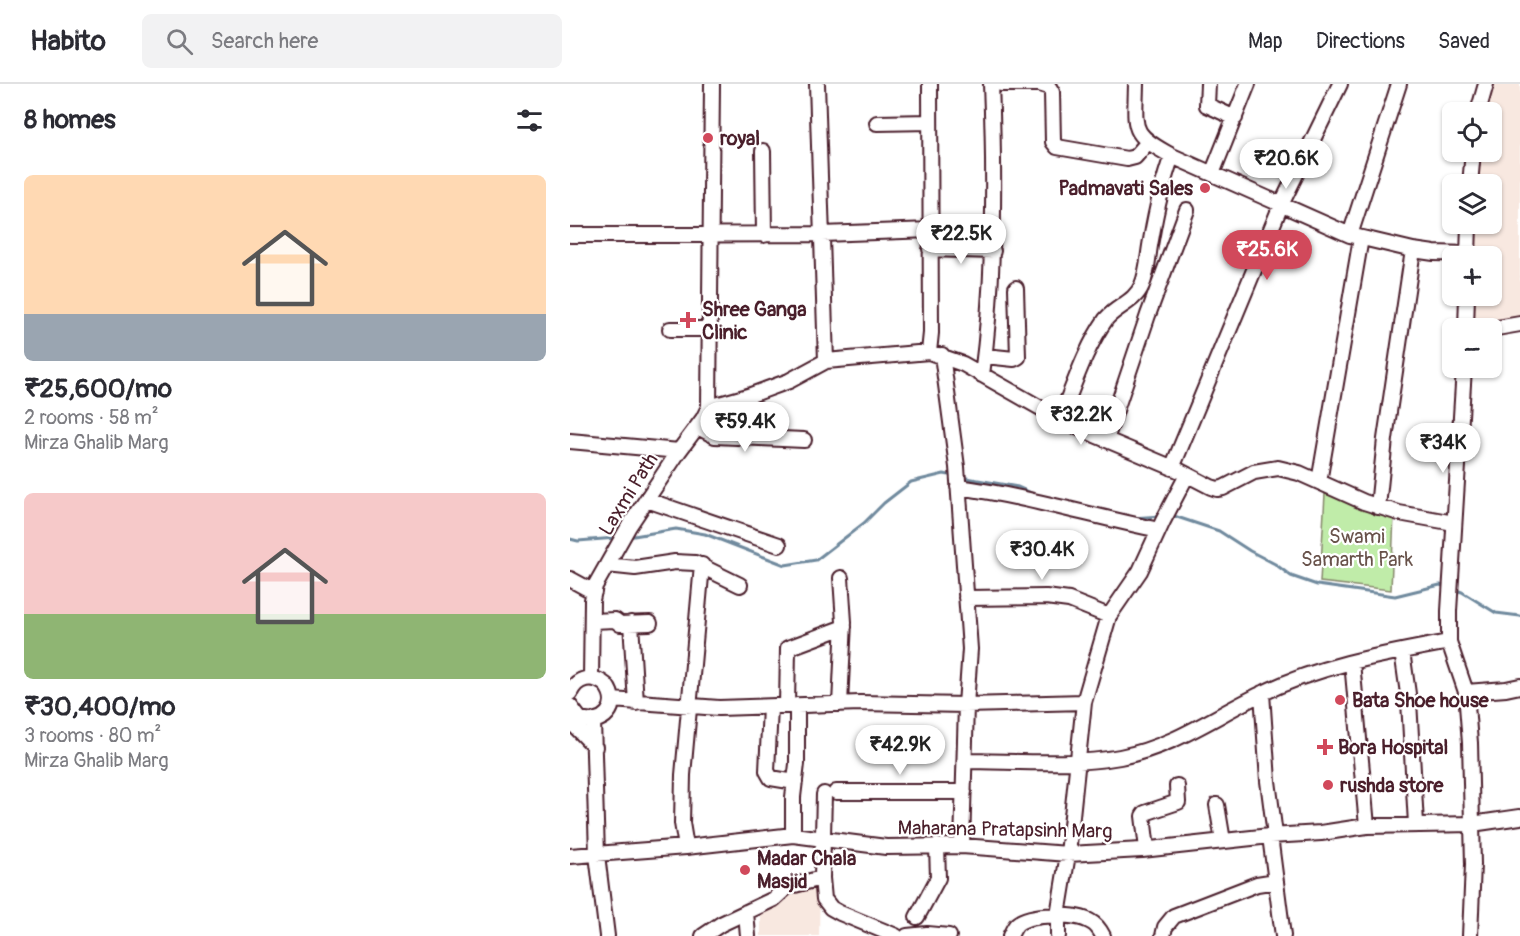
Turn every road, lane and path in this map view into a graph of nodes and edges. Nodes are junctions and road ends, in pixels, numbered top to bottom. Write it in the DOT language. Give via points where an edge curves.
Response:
graph roads {
  1 [pos="712,84"];
  2 [pos="817,84"];
  3 [pos="930,84"];
  4 [pos="992,84"];
  5 [pos="1001,84"];
  6 [pos="1136,84"];
  7 [pos="1208,84"];
  8 [pos="1248,84"];
  9 [pos="1340,84"];
  10 [pos="1399,84"];
  11 [pos="1486,84"];
  12 [pos="1481,102"];
  13 [pos="1235,118"];
  14 [pos="930,122"];
  15 [pos="877,123"];
  16 [pos="1148,142"];
  17 [pos="763,151"];
  18 [pos="1172,156"];
  19 [pos="1212,174"];
  20 [pos="1281,205"];
  21 [pos="1187,210"];
  22 [pos="930,230"];
  23 [pos="764,234"];
  24 [pos="822,234"];
  25 [pos="570,235"];
  26 [pos="710,235"];
  27 [pos="1356,237"];
  28 [pos="930,249"];
  29 [pos="993,250"];
  30 [pos="1413,250"];
  31 [pos="1442,253"];
  32 [pos="1142,287"];
  33 [pos="1016,288"];
  34 [pos="1156,293"];
  35 [pos="1520,324"];
  36 [pos="1502,327"];
  37 [pos="670,329"];
  38 [pos="710,329"];
  39 [pos="936,354"];
  40 [pos="985,356"];
  41 [pos="826,361"];
  42 [pos="982,375"];
  43 [pos="1463,378"];
  44 [pos="709,407"];
  45 [pos="1060,419"];
  46 [pos="698,426"];
  47 [pos="804,440"];
  48 [pos="1106,440"];
  49 [pos="570,441"];
  50 [pos="679,451"];
  51 [pos="1172,468"];
  52 [pos="1187,475"];
  53 [pos="1319,482"];
  54 [pos="957,484"];
  55 [pos="647,500"];
  56 [pos="1378,507"];
  57 [pos="1163,520"];
  58 [pos="1455,523"];
  59 [pos="779,545"];
  60 [pos="607,565"];
  61 [pos="702,565"];
  62 [pos="841,578"];
  63 [pos="570,579"];
  64 [pos="740,585"];
  65 [pos="594,592"];
  66 [pos="966,598"];
  67 [pos="1109,616"];
  68 [pos="592,621"];
  69 [pos="631,623"];
  70 [pos="650,623"];
  71 [pos="844,627"];
  72 [pos="1449,642"];
  73 [pos="1402,651"];
  74 [pos="1352,662"];
  75 [pos="591,678"];
  76 [pos="1520,686"];
  77 [pos="1466,692"];
  78 [pos="570,693"];
  79 [pos="1262,693"];
  80 [pos="612,700"];
  81 [pos="1084,702"];
  82 [pos="636,703"];
  83 [pos="840,704"];
  84 [pos="966,705"];
  85 [pos="570,706"];
  86 [pos="687,706"];
  87 [pos="792,706"];
  88 [pos="770,707"];
  89 [pos="570,721"];
  90 [pos="593,721"];
  91 [pos="595,747"];
  92 [pos="965,761"];
  93 [pos="1078,761"];
  94 [pos="795,782"];
  95 [pos="1177,786"];
  96 [pos="964,792"];
  97 [pos="1217,805"];
  98 [pos="1520,817"];
  99 [pos="1416,824"];
  100 [pos="1472,824"];
  101 [pos="1367,826"];
  102 [pos="793,835"];
  103 [pos="1273,835"];
  104 [pos="823,839"];
  105 [pos="1223,841"];
  106 [pos="937,846"];
  107 [pos="962,846"];
  108 [pos="687,847"];
  109 [pos="1147,849"];
  110 [pos="1068,854"];
  111 [pos="597,855"];
  112 [pos="570,856"];
  113 [pos="822,878"];
  114 [pos="1276,881"];
  115 [pos="746,912"];
  116 [pos="1058,915"];
  117 [pos="917,916"];
  118 [pos="607,936"];
  119 [pos="703,936"];
  120 [pos="748,936"];
  121 [pos="896,936"];
  122 [pos="906,936"];
  123 [pos="949,936"];
  124 [pos="1010,936"];
  125 [pos="1058,936"];
  126 [pos="1103,936"];
  127 [pos="1163,936"];
  128 [pos="1283,936"];
  129 [pos="1470,936"];
  1 -- 26 [label="street, Laxmi Path"];
  2 -- 24 [label="street"];
  3 -- 14 [label="street"];
  4 -- 29 [label="street"];
  5 -- 16 [label="street" via="1049,87 1053,142 1057,147 1127,159 1135,157"];
  6 -- 16 [label="street" via="1135,119 1138,133"];
  7 -- 13 [label="street" via="1207,105"];
  8 -- 13 [label="street"];
  9 -- 20 [label="street"];
  10 -- 27 [label="street"];
  11 -- 12 [label="street"];
  13 -- 19 [label="street"];
  14 -- 15 [label="street"];
  14 -- 22 [label="street"];
  16 -- 18 [label="street"];
  17 -- 23 [label="street"];
  18 -- 19 [label="street"];
  18 -- 32 [label="street" via="1155,212"];
  19 -- 20 [label="street"];
  20 -- 27 [label="street"];
  20 -- 51 [label="street"];
  21 -- 34 [label="street"];
  22 -- 24 [label="street"];
  22 -- 28 [label="street"];
  23 -- 24 [label="street"];
  23 -- 26 [label="street"];
  24 -- 41 [label="street"];
  25 -- 26 [label="street"];
  26 -- 38 [label="street, Laxmi Path"];
  27 -- 30 [label="street"];
  27 -- 53 [label="street"];
  28 -- 29 [label="street"];
  28 -- 39 [label="street"];
  29 -- 40 [label="street"];
  30 -- 31 [label="street"];
  30 -- 56 [label="street"];
  32 -- 34 [label="street"];
  32 -- 45 [label="street" via="1109,316 1093,339"];
  33 -- 40 [label="street" via="1018,357"];
  34 -- 48 [label="street"];
  35 -- 36 [label="street"];
  37 -- 38 [label="street"];
  38 -- 44 [label="street, Laxmi Path"];
  39 -- 41 [label="street"];
  39 -- 42 [label="street"];
  39 -- 54 [label="street"];
  40 -- 42 [label="street"];
  41 -- 44 [label="street" via="789,381"];
  42 -- 45 [label="street"];
  43 -- 58 [label="street"];
  44 -- 46 [label="street, Laxmi Path"];
  45 -- 48 [label="street"];
  46 -- 47 [label="street" via="715,436"];
  46 -- 50 [label="street, Laxmi Path"];
  48 -- 51 [label="street"];
  49 -- 50 [label="street"];
  50 -- 55 [label="street, Laxmi Path"];
  51 -- 52 [label="street"];
  52 -- 53 [label="street" via="1217,489 1254,472 1278,468"];
  52 -- 57 [label="street"];
  53 -- 56 [label="street"];
  54 -- 57 [label="street" via="1101,518"];
  54 -- 66 [label="street"];
  55 -- 59 [label="street"];
  55 -- 60 [label="street, Laxmi Path"];
  56 -- 58 [label="street"];
  57 -- 67 [label="street" via="1140,571"];
  58 -- 72 [label="street"];
  60 -- 61 [label="street"];
  60 -- 65 [label="street, Laxmi Path"];
  61 -- 64 [label="street"];
  61 -- 86 [label="street"];
  62 -- 71 [label="street"];
  63 -- 65 [label="street"];
  65 -- 68 [label="street, Laxmi Path"];
  66 -- 67 [label="street" via="1046,597 1069,600"];
  66 -- 84 [label="street" via="970,649"];
  67 -- 81 [label="street"];
  68 -- 69 [label="street"];
  68 -- 75 [label="street, Laxmi Path"];
  69 -- 70 [label="street"];
  69 -- 82 [label="street"];
  71 -- 83 [label="street"];
  71 -- 87 [label="street" via="788,648"];
  72 -- 73 [label="street"];
  72 -- 77 [label="street"];
  73 -- 74 [label="street"];
  73 -- 99 [label="street"];
  74 -- 79 [label="street"];
  74 -- 101 [label="street"];
  75 -- 78 [label="street" via="575,684"];
  75 -- 80 [label="street" via="606,685"];
  76 -- 77 [label="street"];
  77 -- 100 [label="street"];
  79 -- 93 [label="street" via="1173,741 1120,757"];
  79 -- 103 [label="street"];
  80 -- 82 [label="street"];
  80 -- 90 [label="street" via="609,712"];
  81 -- 84 [label="street"];
  81 -- 93 [label="street"];
  82 -- 86 [label="street"];
  83 -- 84 [label="street"];
  83 -- 87 [label="street"];
  84 -- 92 [label="street"];
  85 -- 90 [label="street" via="579,718"];
  86 -- 88 [label="street"];
  86 -- 108 [label="street" via="682,823"];
  87 -- 88 [label="street"];
  87 -- 94 [label="street"];
  88 -- 94 [label="street" via="768,775"];
  89 -- 91 [label="street"];
  90 -- 91 [label="street"];
  91 -- 111 [label="street"];
  92 -- 93 [label="street"];
  92 -- 96 [label="street"];
  93 -- 110 [label="street"];
  94 -- 102 [label="street"];
  95 -- 109 [label="street" via="1178,802 1143,816"];
  96 -- 104 [label="street" via="830,793"];
  96 -- 107 [label="street"];
  97 -- 105 [label="street"];
  98 -- 100 [label="street, Maharana Pratapsinh Marg"];
  99 -- 100 [label="street, Maharana Pratapsinh Marg"];
  99 -- 101 [label="street, Maharana Pratapsinh Marg"];
  100 -- 129 [label="street"];
  101 -- 103 [label="street, Maharana Pratapsinh Marg"];
  102 -- 104 [label="street, Maharana Pratapsinh Marg"];
  102 -- 108 [label="street, Maharana Pratapsinh Marg"];
  103 -- 105 [label="street, Maharana Pratapsinh Marg"];
  103 -- 114 [label="street"];
  104 -- 106 [label="street, Maharana Pratapsinh Marg" via="886,846"];
  104 -- 113 [label="street"];
  105 -- 109 [label="street, Maharana Pratapsinh Marg"];
  106 -- 107 [label="street, Maharana Pratapsinh Marg"];
  106 -- 117 [label="street" via="938,878"];
  107 -- 110 [label="street, Maharana Pratapsinh Marg"];
  108 -- 111 [label="street, Maharana Pratapsinh Marg"];
  109 -- 110 [label="street, Maharana Pratapsinh Marg"];
  110 -- 116 [label="street"];
  111 -- 112 [label="street, Maharana Pratapsinh Marg"];
  111 -- 118 [label="street"];
  113 -- 115 [label="street" via="787,887"];
  113 -- 121 [label="street" via="824,899 831,908"];
  114 -- 127 [label="street" via="1257,884 1174,916"];
  114 -- 128 [label="street"];
  115 -- 119 [label="street"];
  115 -- 120 [label="street"];
  116 -- 124 [label="street" via="1027,919"];
  116 -- 125 [label="street"];
  116 -- 126 [label="street" via="1091,922"];
  122 -- 123 [label="street"];
}
